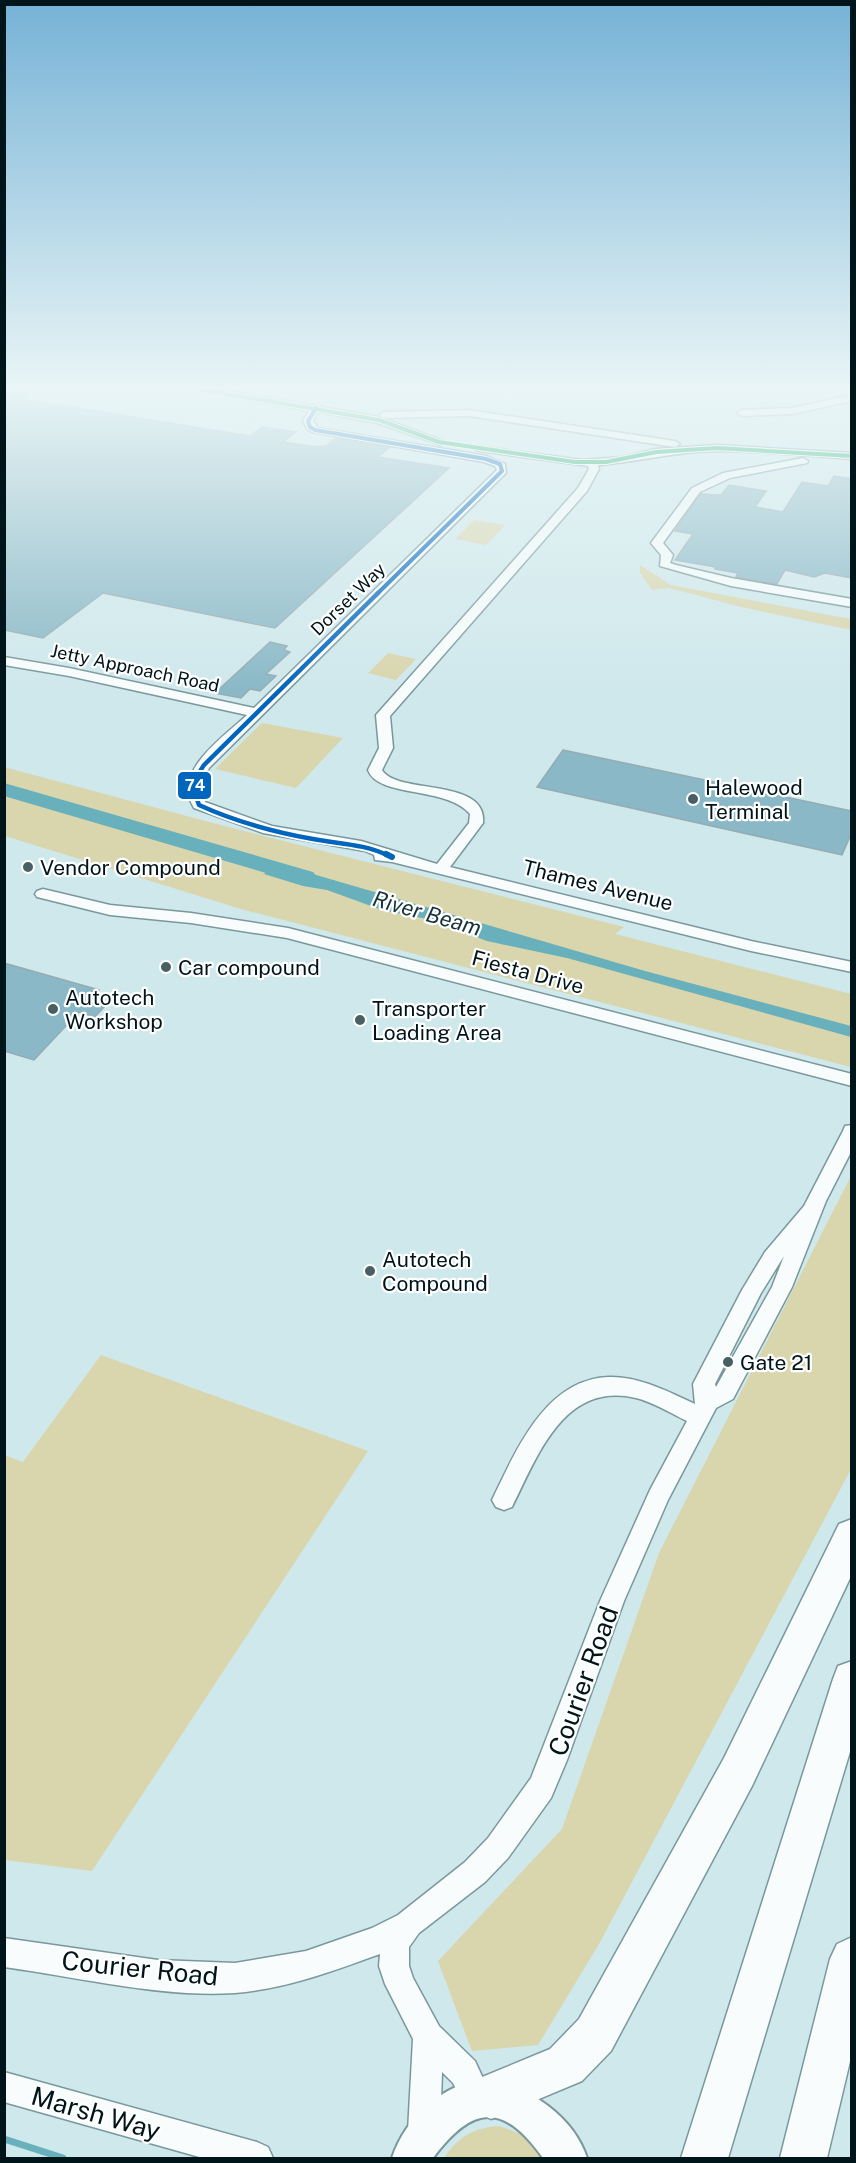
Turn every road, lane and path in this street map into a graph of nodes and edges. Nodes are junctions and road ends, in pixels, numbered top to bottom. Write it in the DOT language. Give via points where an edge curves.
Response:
graph roads {
  1 [pos="485,490"];
  2 [pos="582,490"];
  3 [pos="696,490"];
  4 [pos="852,603"];
  5 [pos="4,661"];
  6 [pos="258,713"];
  7 [pos="212,757"];
  8 [pos="440,870"];
  9 [pos="47,891"];
  10 [pos="794,956"];
  11 [pos="852,967"];
  12 [pos="852,973"];
  13 [pos="852,1080"];
  14 [pos="852,1131"];
  15 [pos="703,1409"];
  16 [pos="504,1500"];
  17 [pos="852,1535"];
  18 [pos="852,1679"];
  19 [pos="410,1923"];
  20 [pos="4,1952"];
  21 [pos="852,1959"];
  22 [pos="428,2037"];
  23 [pos="4,2087"];
  24 [pos="484,2097"];
  25 [pos="409,2152"];
  26 [pos="704,2157"];
  27 [pos="257,2158"];
  28 [pos="567,2158"];
  29 [pos="803,2158"];
  1 -- 6 [label="street, Dorset Way"];
  2 -- 8 [label="street" via="383,715 386,747 376,762 379,777 458,798 471,804 477,814 476,823"];
  3 -- 4 [label="street" via="657,543 667,555 664,564 730,582"];
  5 -- 6 [label="street, Jetty Approach Road"];
  6 -- 7 [label="street, Dorset Way"];
  7 -- 8 [label="street, Thames Avenue" via="193,784 199,805 233,820 371,857 392,857"];
  8 -- 10 [label="street, Thames Avenue"];
  9 -- 13 [label="street, Fiesta Drive" via="110,910 288,933"];
  10 -- 11 [label="street, Thames Avenue"];
  10 -- 12 [label="street, Thames Avenue"];
  14 -- 15 [label="street, Courier Road" via="816,1202 793,1264 736,1375 725,1393"];
  15 -- 16 [label="street" via="628,1387 583,1391 566,1401 545,1423"];
  15 -- 19 [label="street, Courier Road" via="612,1601 541,1788 498,1848 475,1872"];
  17 -- 24 [label="highway" via="738,1772 595,2035 566,2065"];
  18 -- 26 [label="highway"];
  19 -- 20 [label="street, Courier Road" via="379,1940 306,1966 235,1978 158,1975"];
  19 -- 22 [label="street, Courier Road" via="395,1943 394,1966"];
  21 -- 29 [label="highway"];
  22 -- 24 [label="street"];
  22 -- 25 [label="street"];
  23 -- 27 [label="street, Marsh Way"];
  24 -- 25 [label="main road" via="455,2106"];
  24 -- 28 [label="main road" via="513,2102 541,2124"];
}
